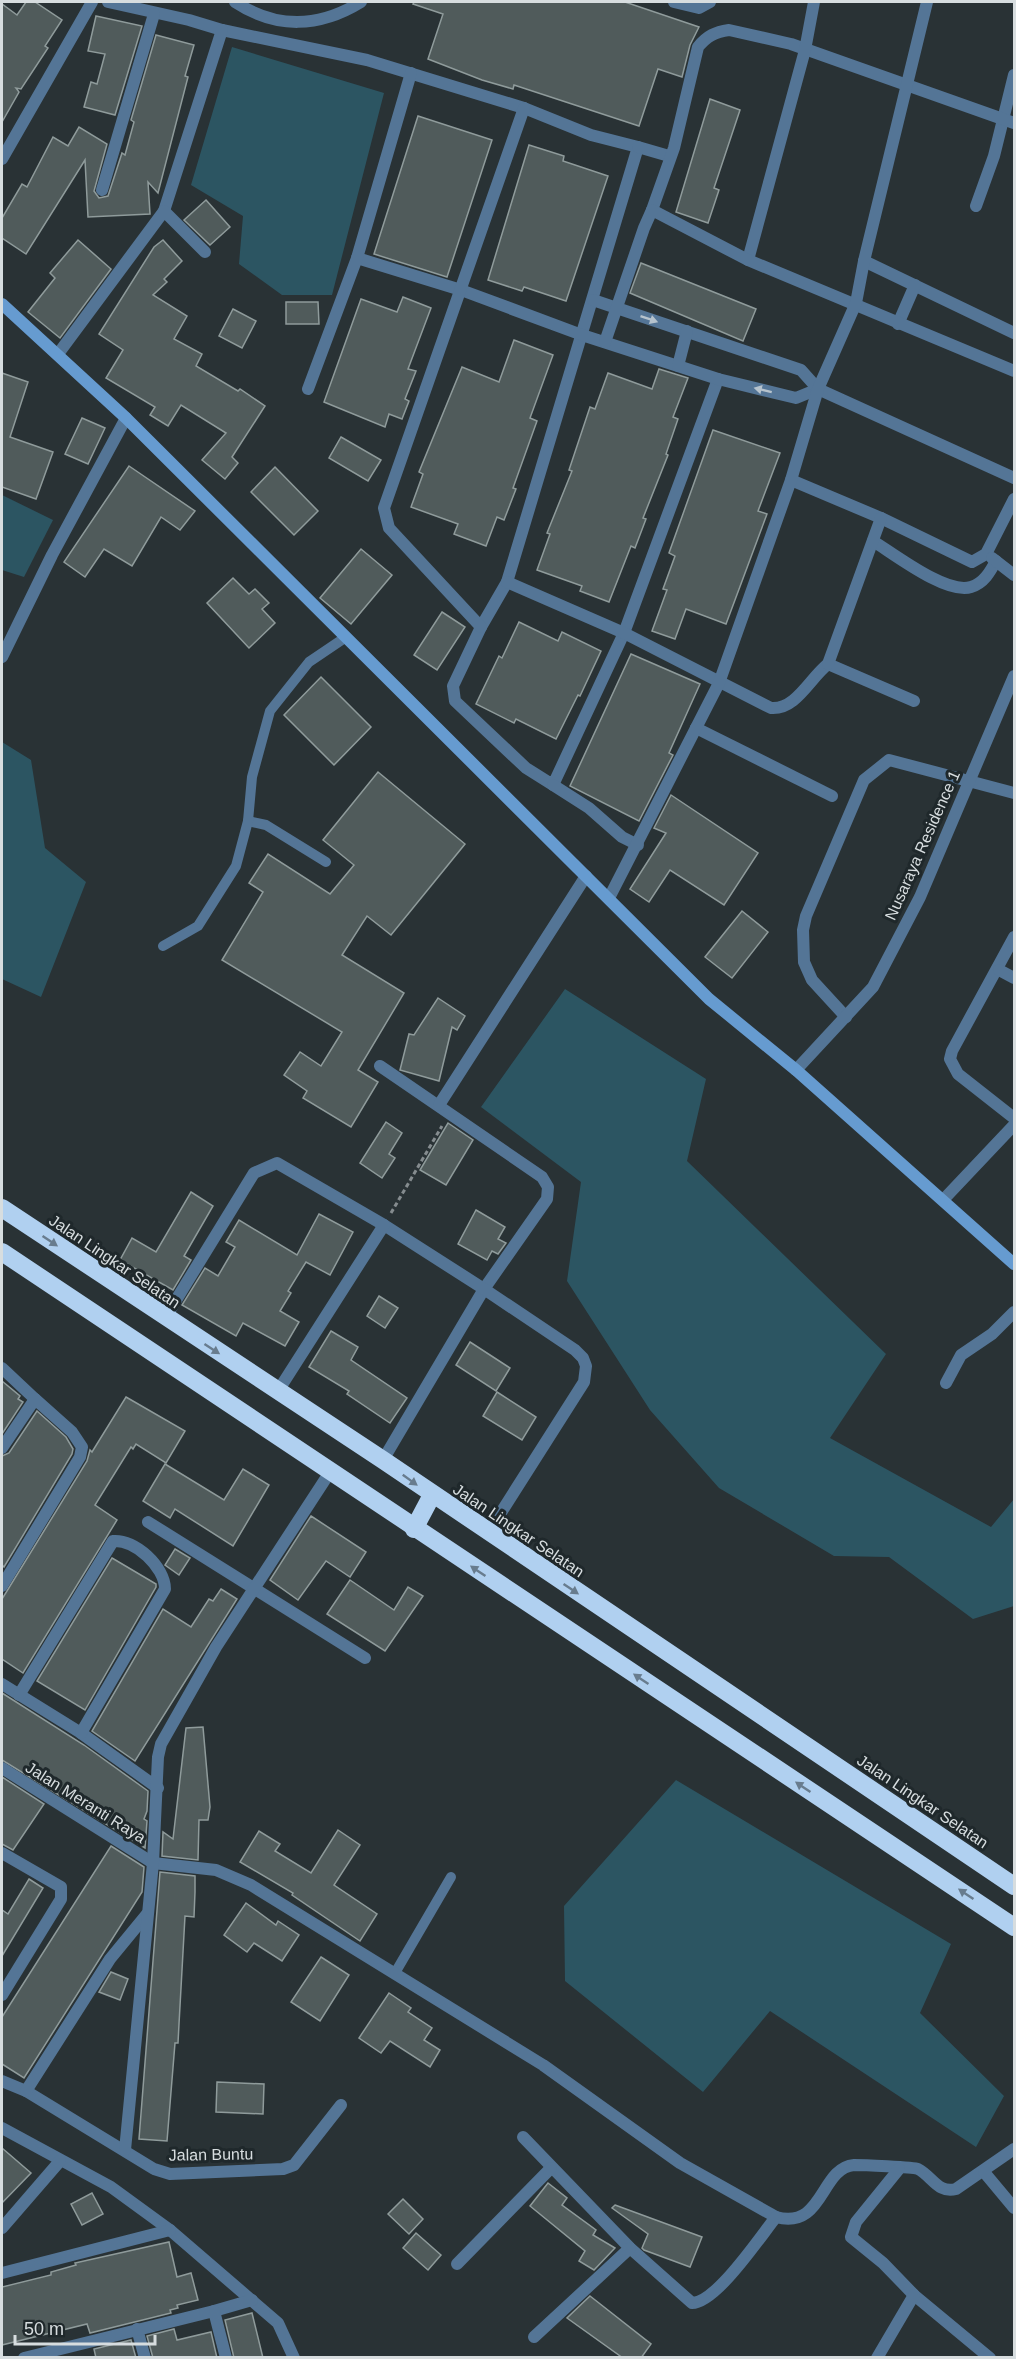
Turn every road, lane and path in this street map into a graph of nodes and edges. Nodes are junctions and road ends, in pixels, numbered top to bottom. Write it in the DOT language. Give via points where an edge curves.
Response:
graph roads {
  1 [pos="92,2"];
  2 [pos="108,2"];
  3 [pos="235,2"];
  4 [pos="361,2"];
  5 [pos="674,2"];
  6 [pos="710,2"];
  7 [pos="814,2"];
  8 [pos="927,2"];
  9 [pos="154,14"];
  10 [pos="222,30"];
  11 [pos="805,50"];
  12 [pos="411,73"];
  13 [pos="1014,75"];
  14 [pos="907,86"];
  15 [pos="524,108"];
  16 [pos="1010,121"];
  17 [pos="638,147"];
  18 [pos="669,156"];
  19 [pos="2,159"];
  20 [pos="102,190"];
  21 [pos="976,206"];
  22 [pos="652,210"];
  23 [pos="164,211"];
  24 [pos="205,252"];
  25 [pos="357,258"];
  26 [pos="748,260"];
  27 [pos="864,261"];
  28 [pos="915,285"];
  29 [pos="461,290"];
  30 [pos="593,300"];
  31 [pos="856,303"];
  32 [pos="2,304"];
  33 [pos="616,308"];
  34 [pos="898,324"];
  35 [pos="687,331"];
  36 [pos="1014,333"];
  37 [pos="582,335"];
  38 [pos="605,342"];
  39 [pos="58,354"];
  40 [pos="678,366"];
  41 [pos="1014,370"];
  42 [pos="718,379"];
  43 [pos="818,388"];
  44 [pos="308,389"];
  45 [pos="126,418"];
  46 [pos="1014,478"];
  47 [pos="791,480"];
  48 [pos="1014,499"];
  49 [pos="881,518"];
  50 [pos="873,541"];
  51 [pos="991,558"];
  52 [pos="1014,575"];
  53 [pos="507,582"];
  54 [pos="481,627"];
  55 [pos="624,633"];
  56 [pos="346,637"];
  57 [pos="2,657"];
  58 [pos="828,664"];
  59 [pos="1014,676"];
  60 [pos="719,683"];
  61 [pos="914,701"];
  62 [pos="696,728"];
  63 [pos="969,780"];
  64 [pos="553,784"];
  65 [pos="1014,793"];
  66 [pos="832,796"];
  67 [pos="248,821"];
  68 [pos="638,845"];
  69 [pos="326,862"];
  70 [pos="586,876"];
  71 [pos="609,898"];
  72 [pos="1014,937"];
  73 [pos="163,946"];
  74 [pos="999,970"];
  75 [pos="1014,978"];
  76 [pos="846,1017"];
  77 [pos="380,1066"];
  78 [pos="796,1070"];
  79 [pos="439,1106"];
  80 [pos="450,1114"];
  81 [pos="1014,1118"];
  82 [pos="1014,1125"];
  83 [pos="944,1198"];
  84 [pos="2,1208"];
  85 [pos="384,1225"];
  86 [pos="2,1252"];
  87 [pos="1014,1264"];
  88 [pos="484,1289"];
  89 [pos="1014,1312"];
  90 [pos="165,1318"];
  91 [pos="2,1368"];
  92 [pos="946,1383"];
  93 [pos="278,1391"];
  94 [pos="35,1399"];
  95 [pos="2,1448"];
  96 [pos="383,1460"];
  97 [pos="330,1472"];
  98 [pos="432,1495"];
  99 [pos="148,1522"];
  100 [pos="414,1529"];
  101 [pos="488,1533"];
  102 [pos="2,1586"];
  103 [pos="255,1587"];
  104 [pos="365,1658"];
  105 [pos="2,1684"];
  106 [pos="19,1695"];
  107 [pos="81,1733"];
  108 [pos="2,1768"];
  109 [pos="158,1788"];
  110 [pos="2,1853"];
  111 [pos="153,1863"];
  112 [pos="451,1877"];
  113 [pos="1014,1886"];
  114 [pos="148,1913"];
  115 [pos="1014,1927"];
  116 [pos="395,1973"];
  117 [pos="2,1995"];
  118 [pos="2,2081"];
  119 [pos="26,2091"];
  120 [pos="341,2104"];
  121 [pos="2,2128"];
  122 [pos="523,2137"];
  123 [pos="1014,2149"];
  124 [pos="124,2150"];
  125 [pos="60,2161"];
  126 [pos="552,2168"];
  127 [pos="899,2169"];
  128 [pos="984,2172"];
  129 [pos="1014,2208"];
  130 [pos="776,2217"];
  131 [pos="2,2228"];
  132 [pos="170,2230"];
  133 [pos="630,2248"];
  134 [pos="457,2264"];
  135 [pos="2,2272"];
  136 [pos="914,2295"];
  137 [pos="252,2300"];
  138 [pos="214,2311"];
  139 [pos="137,2329"];
  140 [pos="534,2337"];
  141 [pos="73,2353"];
  142 [pos="24,2358"];
  143 [pos="145,2358"];
  144 [pos="226,2358"];
  145 [pos="294,2358"];
  146 [pos="877,2358"];
  147 [pos="990,2358"];
  1 -- 19 [label="street"];
  2 -- 9 [label="street"];
  3 -- 4 [label="street" via="269,19 304,23 324,19"];
  5 -- 6 [label="street" via="699,8"];
  7 -- 11 [label="street"];
  8 -- 14 [label="street"];
  9 -- 10 [label="street"];
  9 -- 20 [label="street"];
  10 -- 12 [label="street"];
  10 -- 23 [label="street"];
  11 -- 14 [label="street"];
  11 -- 18 [label="street" via="729,30 705,39 698,47"];
  11 -- 26 [label="street"];
  12 -- 15 [label="street"];
  12 -- 25 [label="street"];
  13 -- 16 [label="street"];
  14 -- 16 [label="street"];
  14 -- 27 [label="street"];
  15 -- 17 [label="street" via="591,135"];
  15 -- 29 [label="street"];
  16 -- 21 [label="street"];
  17 -- 18 [label="street"];
  17 -- 30 [label="street"];
  18 -- 22 [label="street"];
  22 -- 26 [label="street"];
  22 -- 33 [label="street"];
  23 -- 24 [label="street"];
  23 -- 39 [label="street"];
  25 -- 29 [label="street"];
  25 -- 44 [label="street"];
  26 -- 31 [label="street"];
  27 -- 28 [label="street"];
  27 -- 31 [label="street"];
  28 -- 34 [label="street"];
  28 -- 36 [label="street"];
  29 -- 37 [label="street"];
  29 -- 54 [label="street" via="384,516 389,528"];
  30 -- 33 [label="street"];
  30 -- 37 [label="street"];
  31 -- 34 [label="street"];
  31 -- 43 [label="street"];
  32 -- 39 [label="street"];
  33 -- 35 [label="street, one-way"];
  33 -- 38 [label="street"];
  34 -- 41 [label="street"];
  35 -- 40 [label="street"];
  35 -- 43 [label="street" via="801,370"];
  37 -- 38 [label="street"];
  37 -- 53 [label="street"];
  38 -- 40 [label="street"];
  39 -- 45 [label="street"];
  40 -- 42 [label="street"];
  43 -- 42 [label="street, one-way" via="796,398"];
  42 -- 55 [label="street"];
  43 -- 46 [label="street"];
  43 -- 47 [label="street"];
  45 -- 56 [label="street"];
  45 -- 57 [label="street"];
  47 -- 49 [label="street"];
  47 -- 60 [label="street"];
  48 -- 51 [label="street"];
  49 -- 50 [label="street"];
  49 -- 51 [label="street" via="966,561"];
  50 -- 51 [label="street" via="953,588 971,588 985,580"];
  50 -- 58 [label="street"];
  51 -- 52 [label="street"];
  53 -- 54 [label="street"];
  53 -- 55 [label="street"];
  54 -- 64 [label="street" via="453,686 455,701 526,768"];
  55 -- 60 [label="street"];
  55 -- 64 [label="street"];
  56 -- 67 [label="lane" via="309,662 270,711 252,777"];
  56 -- 70 [label="street"];
  58 -- 60 [label="street" via="791,704 780,709"];
  58 -- 61 [label="street"];
  59 -- 63 [label="street, Nusaraya Residence 1"];
  60 -- 62 [label="street"];
  62 -- 66 [label="street"];
  62 -- 68 [label="street"];
  63 -- 65 [label="street"];
  63 -- 76 [label="street, Nusaraya Residence 1" via="920,897 873,987"];
  63 -- 76 [label="street" via="889,760 864,780 806,916 802,942 804,962 812,980"];
  64 -- 68 [label="street"];
  67 -- 69 [label="lane" via="266,825"];
  67 -- 73 [label="lane" via="236,866 212,907 198,926"];
  68 -- 71 [label="street"];
  70 -- 71 [label="street"];
  70 -- 79 [label="street"];
  71 -- 78 [label="street" via="709,999"];
  72 -- 74 [label="street"];
  74 -- 75 [label="street"];
  74 -- 81 [label="street" via="950,1059 958,1074"];
  76 -- 78 [label="street, Nusaraya Residence 1"];
  77 -- 79 [label="street"];
  78 -- 83 [label="street"];
  79 -- 80 [label="street"];
  80 -- 85 [label="path"];
  80 -- 88 [label="street" via="542,1177 548,1187 547,1199"];
  82 -- 83 [label="street"];
  83 -- 87 [label="street"];
  84 -- 90 [label="highway, Jalan Lingkar Selatan, one-way"];
  85 -- 88 [label="street"];
  85 -- 90 [label="street" via="277,1163 254,1173"];
  85 -- 93 [label="street"];
  86 -- 97 [label="highway"];
  88 -- 96 [label="street"];
  88 -- 101 [label="street" via="575,1350 586,1366 584,1382"];
  89 -- 92 [label="street" via="992,1334 961,1355"];
  90 -- 93 [label="highway, Jalan Lingkar Selatan, one-way"];
  91 -- 94 [label="street"];
  93 -- 96 [label="highway, Jalan Lingkar Selatan"];
  94 -- 95 [label="street"];
  94 -- 102 [label="street" via="78,1439 81,1451"];
  96 -- 98 [label="highway, Jalan Lingkar Selatan, one-way"];
  97 -- 100 [label="highway"];
  97 -- 103 [label="street"];
  98 -- 100 [label="highway"];
  98 -- 101 [label="highway, Jalan Lingkar Selatan"];
  99 -- 103 [label="street"];
  115 -- 100 [label="highway, one-way"];
  101 -- 113 [label="highway, Jalan Lingkar Selatan, one-way"];
  103 -- 104 [label="street"];
  103 -- 109 [label="street" via="161,1744"];
  105 -- 106 [label="street"];
  106 -- 107 [label="street"];
  106 -- 107 [label="street" via="113,1541 143,1553 160,1568 165,1589"];
  107 -- 109 [label="street"];
  108 -- 111 [label="street, Jalan Meranti Raya"];
  109 -- 111 [label="street"];
  110 -- 117 [label="street" via="61,1887 62,1893"];
  111 -- 114 [label="street"];
  111 -- 116 [label="street" via="216,1870 251,1886"];
  112 -- 116 [label="lane"];
  114 -- 119 [label="street" via="110,1959"];
  114 -- 124 [label="street"];
  116 -- 130 [label="street" via="543,2065 680,2163"];
  118 -- 119 [label="street, Jalan Buntu"];
  119 -- 124 [label="street, Jalan Buntu"];
  120 -- 124 [label="street, Jalan Buntu" via="304,2156 283,2169 170,2174"];
  121 -- 125 [label="street"];
  122 -- 126 [label="street"];
  123 -- 128 [label="street"];
  125 -- 131 [label="street"];
  125 -- 132 [label="street" via="111,2187"];
  126 -- 133 [label="street"];
  126 -- 134 [label="street"];
  127 -- 128 [label="street" via="919,2169 949,2191"];
  127 -- 130 [label="street" via="853,2165 846,2168 809,2212 797,2219"];
  127 -- 136 [label="street" via="856,2222 851,2237"];
  128 -- 129 [label="street"];
  130 -- 133 [label="street" via="723,2282 699,2303 686,2299"];
  132 -- 135 [label="street"];
  132 -- 137 [label="street"];
  133 -- 140 [label="street"];
  136 -- 146 [label="street"];
  136 -- 147 [label="street"];
  137 -- 138 [label="street"];
  137 -- 145 [label="street" via="278,2323"];
  138 -- 139 [label="street"];
  138 -- 144 [label="street"];
  139 -- 141 [label="street"];
  139 -- 143 [label="street"];
  141 -- 142 [label="street"];
}
